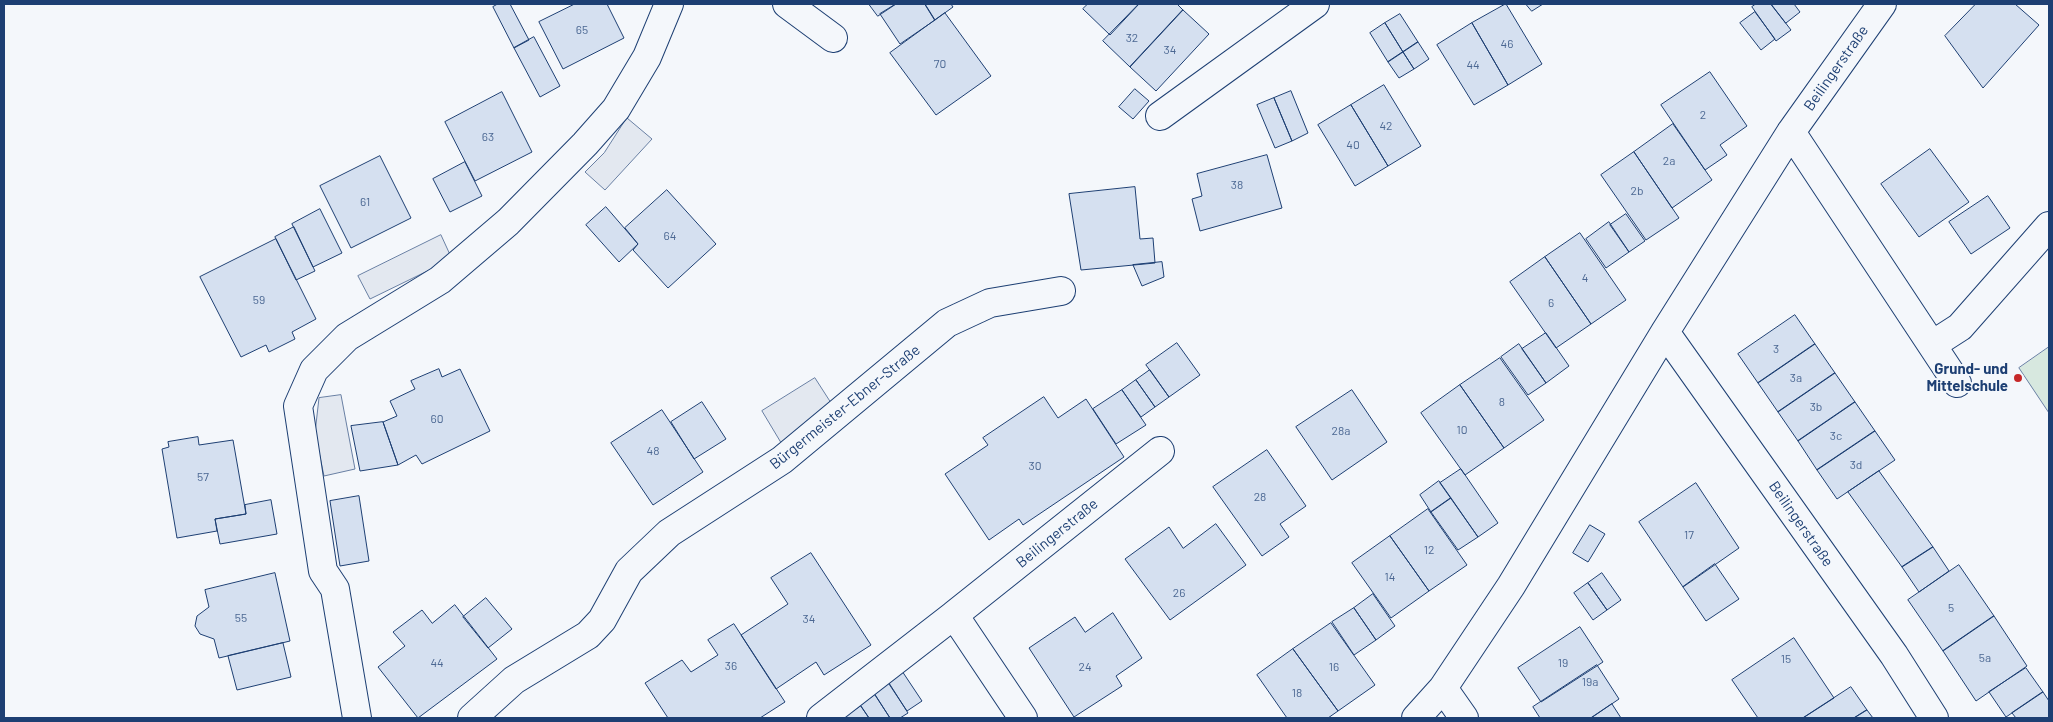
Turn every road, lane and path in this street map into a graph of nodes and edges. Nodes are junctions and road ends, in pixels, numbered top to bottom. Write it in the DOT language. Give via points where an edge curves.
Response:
graph roads {
  1 [pos="669,4"];
  2 [pos="787,4"];
  3 [pos="1313,4"];
  4 [pos="1882,4"];
  5 [pos="833,38"];
  6 [pos="1160,116"];
  7 [pos="1791,132"];
  8 [pos="2049,226"];
  9 [pos="1061,291"];
  10 [pos="1665,332"];
  11 [pos="1932,345"];
  12 [pos="1957,383"];
  13 [pos="1160,451"];
  14 [pos="954,615"];
  15 [pos="1443,688"];
  16 [pos="357,718"];
  17 [pos="472,718"];
  18 [pos="821,718"];
  19 [pos="1023,718"];
  20 [pos="1416,718"];
  21 [pos="1464,718"];
  22 [pos="1934,718"];
  1 -- 16 [label="street" via="647,57 616,109 585,144 508,222 440,280 346,337 314,370 298,406 322,571 335,589"];
  2 -- 5 [label="street"];
  3 -- 6 [label="street"];
  4 -- 7 [label="street, Beilingerstraße"];
  7 -- 10 [label="street, Beilingerstraße"];
  7 -- 11 [label="street"];
  8 -- 11 [label="street" via="1960,327"];
  9 -- 17 [label="street, Bürgermeister-Ebner-Straße" via="990,303 947,323 782,460 669,533 629,571 602,620 588,635 514,680"];
  10 -- 15 [label="street, Beilingerstraße" via="1511,586"];
  10 -- 22 [label="street, Beilingerstraße" via="1894,655"];
  11 -- 12 [label="street"];
  13 -- 14 [label="street, Beilingerstraße"];
  14 -- 18 [label="street, Beilingerstraße"];
  14 -- 19 [label="street"];
  15 -- 20 [label="street, Beilingerstraße"];
  15 -- 21 [label="street"];
}
